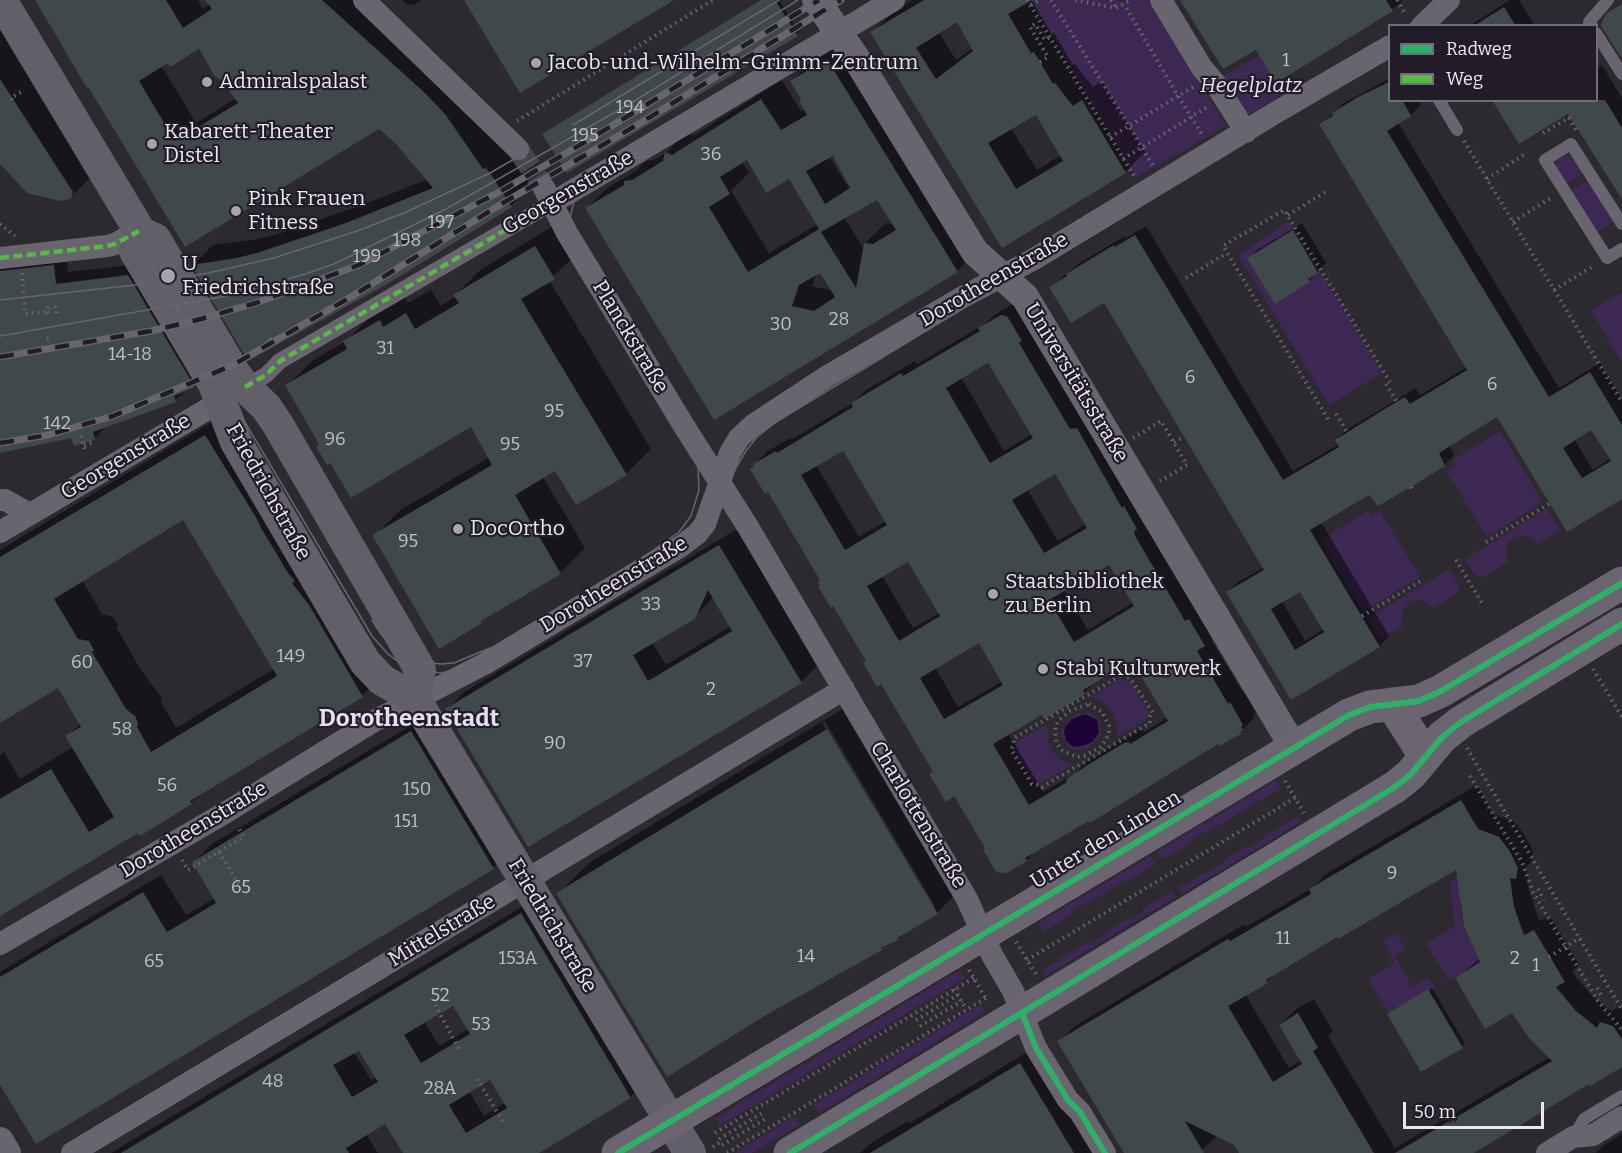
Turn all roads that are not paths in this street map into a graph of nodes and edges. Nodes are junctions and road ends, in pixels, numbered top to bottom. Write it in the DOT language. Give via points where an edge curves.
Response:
graph roads {
  1 [pos="1,0"];
  2 [pos="364,0"];
  3 [pos="816,0"];
  4 [pos="894,0"];
  5 [pos="1161,0"];
  6 [pos="1449,0"];
  7 [pos="1608,0"];
  8 [pos="1414,21"];
  9 [pos="1591,24"];
  10 [pos="839,33"];
  11 [pos="1598,36"];
  12 [pos="1388,47"];
  13 [pos="1622,74"];
  14 [pos="1440,102"];
  15 [pos="1457,130"];
  16 [pos="1246,132"];
  17 [pos="519,149"];
  18 [pos="548,196"];
  19 [pos="1622,224"];
  20 [pos="140,232"];
  21 [pos="1622,249"];
  22 [pos="0,258"];
  23 [pos="1001,276"];
  24 [pos="234,395"];
  25 [pos="720,483"];
  26 [pos="0,500"];
  27 [pos="30,514"];
  28 [pos="0,532"];
  29 [pos="1622,584"];
  30 [pos="1622,624"];
  31 [pos="844,689"];
  32 [pos="416,699"];
  33 [pos="1392,704"];
  34 [pos="1425,756"];
  35 [pos="1288,762"];
  36 [pos="525,881"];
  37 [pos="998,936"];
  38 [pos="0,944"];
  39 [pos="1022,1013"];
  40 [pos="1622,1096"];
  41 [pos="1622,1117"];
  42 [pos="671,1121"];
  43 [pos="1573,1137"];
  44 [pos="0,1141"];
  45 [pos="7,1153"];
  46 [pos="72,1153"];
  47 [pos="618,1153"];
  48 [pos="690,1153"];
  49 [pos="790,1153"];
  50 [pos="1105,1153"];
  51 [pos="1547,1153"];
  1 -- 20 [label="main road, Friedrichstraße"];
  2 -- 17 [label="street"];
  3 -- 10 [label="street, Universitätsstraße"];
  4 -- 10 [label="street, Georgenstraße"];
  5 -- 16 [label="street"];
  6 -- 8 [label="street"];
  7 -- 9 [label="lane" via="1589,21"];
  10 -- 18 [label="street, Georgenstraße"];
  10 -- 23 [label="street, Universitätsstraße" via="975,252"];
  11 -- 13 [label="lane"];
  12 -- 16 [label="street, Dorotheenstraße"];
  14 -- 15 [label="lane"];
  16 -- 23 [label="street, Dorotheenstraße"];
  18 -- 24 [label="street, Georgenstraße" via="280,361"];
  18 -- 25 [label="street, Planckstraße"];
  19 -- 21 [label="lane" via="1571,144 1545,160 1607,258"];
  20 -- 22 [label="street" via="107,246"];
  20 -- 24 [label="main road, Friedrichstraße" via="155,238"];
  23 -- 25 [label="street, Dorotheenstraße" via="826,377 753,425 734,446"];
  23 -- 35 [label="street, Universitätsstraße" via="1031,308"];
  24 -- 27 [label="street, Georgenstraße"];
  24 -- 32 [label="main road, Friedrichstraße" via="236,442 365,662 382,680"];
  24 -- 32 [label="main road, Friedrichstraße" via="266,407 277,423 420,670"];
  25 -- 31 [label="street, Charlottenstraße"];
  25 -- 32 [label="street, Dorotheenstraße" via="705,524 689,541 486,663"];
  26 -- 27 [label="street"];
  27 -- 28 [label="street, Georgenstraße"];
  29 -- 33 [label="main road, Unter den Linden" via="1448,688 1419,701"];
  30 -- 34 [label="main road" via="1454,727"];
  31 -- 36 [label="street, Mittelstraße"];
  31 -- 37 [label="street, Charlottenstraße" via="968,898"];
  32 -- 36 [label="main road, Friedrichstraße"];
  32 -- 38 [label="street, Dorotheenstraße"];
  33 -- 34 [label="main road"];
  33 -- 35 [label="main road, Unter den Linden" via="1354,712"];
  34 -- 39 [label="main road" via="1395,787"];
  35 -- 37 [label="main road, Unter den Linden"];
  36 -- 42 [label="main road, Friedrichstraße"];
  36 -- 46 [label="street, Mittelstraße"];
  37 -- 39 [label="street, Charlottenstraße" via="992,955"];
  37 -- 42 [label="main road, Unter den Linden"];
  39 -- 49 [label="main road"];
  39 -- 50 [label="street, Charlottenstraße" via="1036,1048"];
  40 -- 43 [label="lane" via="1584,1119"];
  41 -- 43 [label="street" via="1593,1135"];
  42 -- 47 [label="main road, Unter den Linden"];
  42 -- 48 [label="main road, Friedrichstraße"];
  43 -- 51 [label="street"];
  44 -- 45 [label="street"];
}
